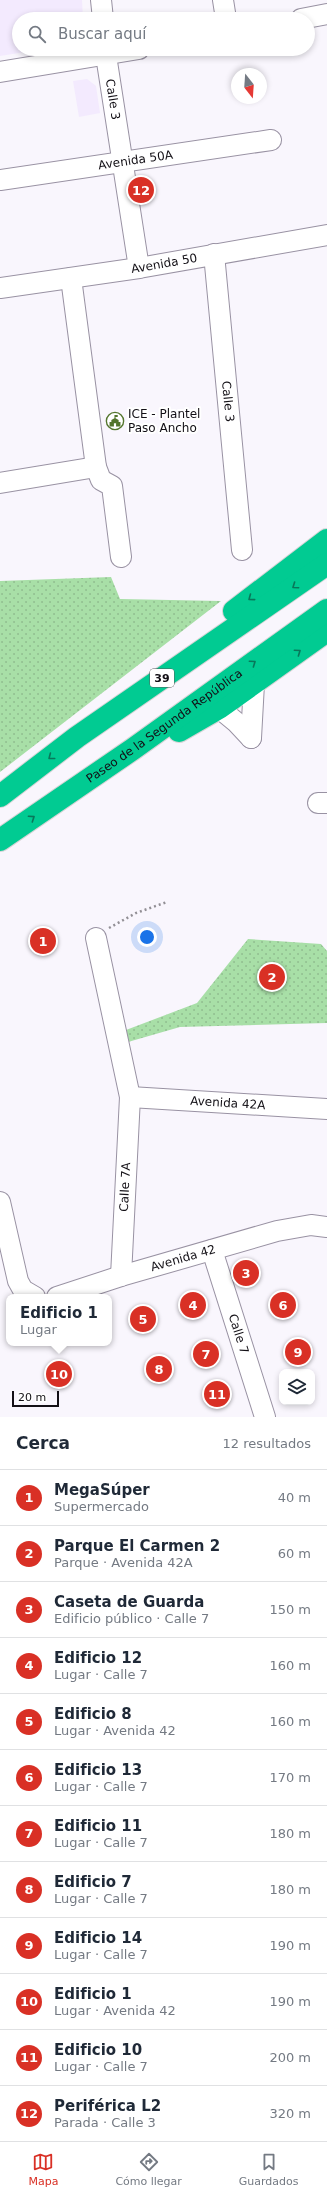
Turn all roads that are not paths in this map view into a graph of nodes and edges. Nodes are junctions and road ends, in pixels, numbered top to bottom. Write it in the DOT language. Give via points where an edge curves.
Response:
graph roads {
  1 [pos="101,0"];
  2 [pos="223,0"];
  3 [pos="102,12"];
  4 [pos="225,12"];
  5 [pos="327,14"];
  6 [pos="315,16"];
  7 [pos="84,56"];
  8 [pos="106,56"];
  9 [pos="0,72"];
  10 [pos="270,140"];
  11 [pos="122,162"];
  12 [pos="0,180"];
  13 [pos="327,234"];
  14 [pos="214,254"];
  15 [pos="140,268"];
  16 [pos="71,278"];
  17 [pos="0,288"];
  18 [pos="96,467"];
  19 [pos="0,483"];
  20 [pos="327,540"];
  21 [pos="242,550"];
  22 [pos="121,557"];
  23 [pos="327,564"];
  24 [pos="327,610"];
  25 [pos="327,632"];
  26 [pos="254,684"];
  27 [pos="218,708"];
  28 [pos="77,737"];
  29 [pos="0,796"];
  30 [pos="63,797"];
  31 [pos="0,840"];
  32 [pos="96,938"];
  33 [pos="130,1097"];
  34 [pos="327,1109"];
  35 [pos="0,1202"];
  36 [pos="319,1226"];
  37 [pos="212,1250"];
  38 [pos="121,1276"];
  39 [pos="29,1294"];
  40 [pos="66,1294"];
  41 [pos="265,1417"];
  1 -- 3 [label="street"];
  2 -- 4 [label="street"];
  5 -- 6 [label="street"];
  7 -- 9 [label="street"];
  8 -- 11 [label="street, Calle 3"];
  10 -- 11 [label="street, Avenida 50A"];
  11 -- 12 [label="street, Avenida 50A"];
  11 -- 15 [label="street, Calle 3"];
  13 -- 14 [label="street, Avenida 50"];
  14 -- 15 [label="street, Avenida 50"];
  14 -- 21 [label="street, Calle 3"];
  15 -- 16 [label="street, Avenida 50"];
  16 -- 17 [label="street, Avenida 50"];
  16 -- 18 [label="street"];
  18 -- 19 [label="street"];
  18 -- 22 [label="street" via="101,480 112,486"];
  20 -- 28 [label="highway, one-way"];
  23 -- 28 [label="highway, 39, one-way"];
  30 -- 24 [label="highway, Paseo de la Segunda República, one-way"];
  26 -- 25 [label="highway, one-way"];
  26 -- 27 [label="highway"];
  26 -- 27 [label="street" via="251,738"];
  27 -- 30 [label="highway"];
  28 -- 29 [label="highway, 39, one-way"];
  31 -- 30 [label="highway, Paseo de la Segunda República, one-way"];
  32 -- 33 [label="street, Calle 7A"];
  33 -- 34 [label="street, Avenida 42A"];
  33 -- 38 [label="street, Calle 7A"];
  35 -- 39 [label="street" via="18,1281"];
  36 -- 37 [label="street, Avenida 42" via="277,1232"];
  37 -- 38 [label="street, Avenida 42"];
  37 -- 41 [label="street, Calle 7"];
  38 -- 40 [label="street, Avenida 42"];
}
